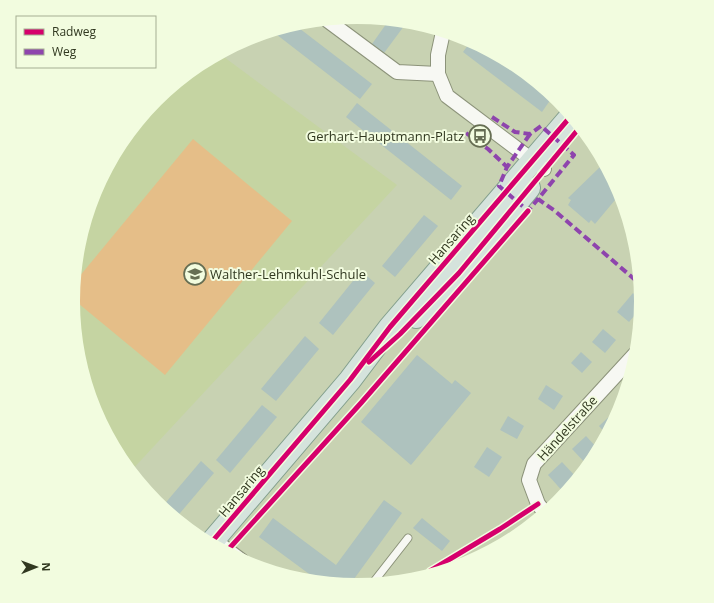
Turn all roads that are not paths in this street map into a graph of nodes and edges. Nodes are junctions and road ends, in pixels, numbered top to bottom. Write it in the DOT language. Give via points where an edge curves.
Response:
graph roads {
  1 [pos="334,25"];
  2 [pos="442,38"];
  3 [pos="438,74"];
  4 [pos="568,121"];
  5 [pos="576,131"];
  6 [pos="539,165"];
  7 [pos="628,362"];
  8 [pos="542,508"];
  9 [pos="408,538"];
  10 [pos="214,539"];
  11 [pos="377,578"];
  1 -- 3 [label="street" via="397,72"];
  2 -- 3 [label="street"];
  3 -- 6 [label="street" via="447,96"];
  4 -- 6 [label="main road, Hansaring"];
  5 -- 6 [label="main road, Hansaring"];
  6 -- 10 [label="main road, Hansaring" via="390,327 350,380"];
  7 -- 8 [label="street, Händelstraße" via="534,464 529,480"];
  9 -- 11 [label="lane"];
}
